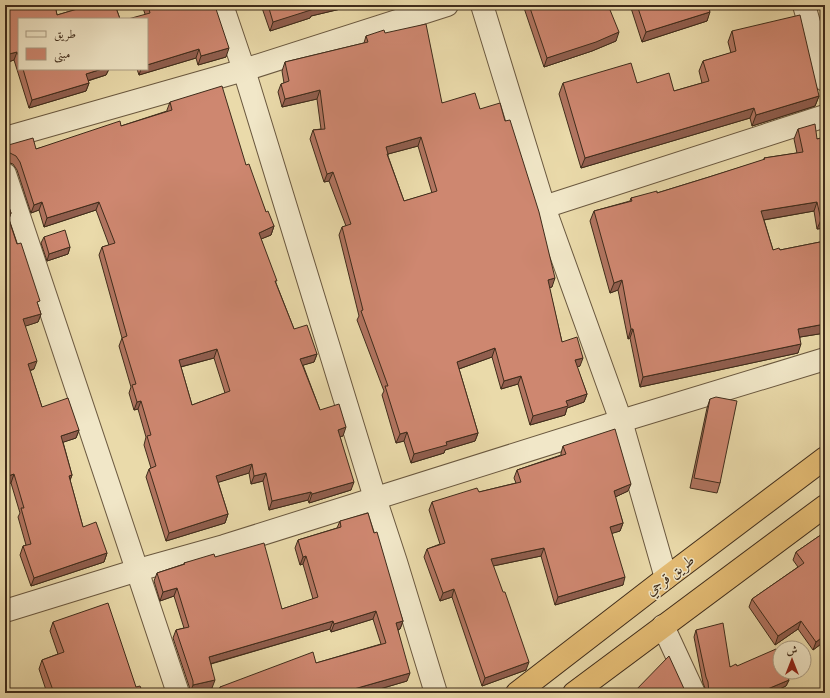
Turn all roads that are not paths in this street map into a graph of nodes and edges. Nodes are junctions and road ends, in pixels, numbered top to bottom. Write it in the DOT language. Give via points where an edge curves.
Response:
graph roads {
  1 [pos="222,5"];
  2 [pos="447,5"];
  3 [pos="482,5"];
  4 [pos="804,5"];
  5 [pos="244,70"];
  6 [pos="825,80"];
  7 [pos="825,116"];
  8 [pos="5,138"];
  9 [pos="5,174"];
  10 [pos="544,207"];
  11 [pos="825,359"];
  12 [pos="620,421"];
  13 [pos="825,458"];
  14 [pos="374,498"];
  15 [pos="825,506"];
  16 [pos="138,570"];
  17 [pos="666,578"];
  18 [pos="5,611"];
  19 [pos="663,626"];
  20 [pos="178,693"];
  21 [pos="436,693"];
  22 [pos="517,693"];
  23 [pos="574,693"];
  24 [pos="694,693"];
  1 -- 5 [label="street"];
  2 -- 5 [label="street"];
  3 -- 10 [label="street"];
  4 -- 6 [label="street"];
  5 -- 8 [label="street"];
  5 -- 14 [label="street"];
  7 -- 10 [label="street"];
  9 -- 16 [label="street"];
  10 -- 12 [label="street"];
  11 -- 12 [label="street"];
  12 -- 14 [label="street"];
  12 -- 17 [label="street"];
  13 -- 17 [label="highway, طريق قرجي"];
  14 -- 16 [label="street" via="224,546"];
  14 -- 21 [label="street"];
  15 -- 19 [label="highway"];
  16 -- 18 [label="street"];
  16 -- 20 [label="street"];
  17 -- 22 [label="highway, طريق قرجي"];
  19 -- 23 [label="highway"];
  19 -- 24 [label="street"];
}
